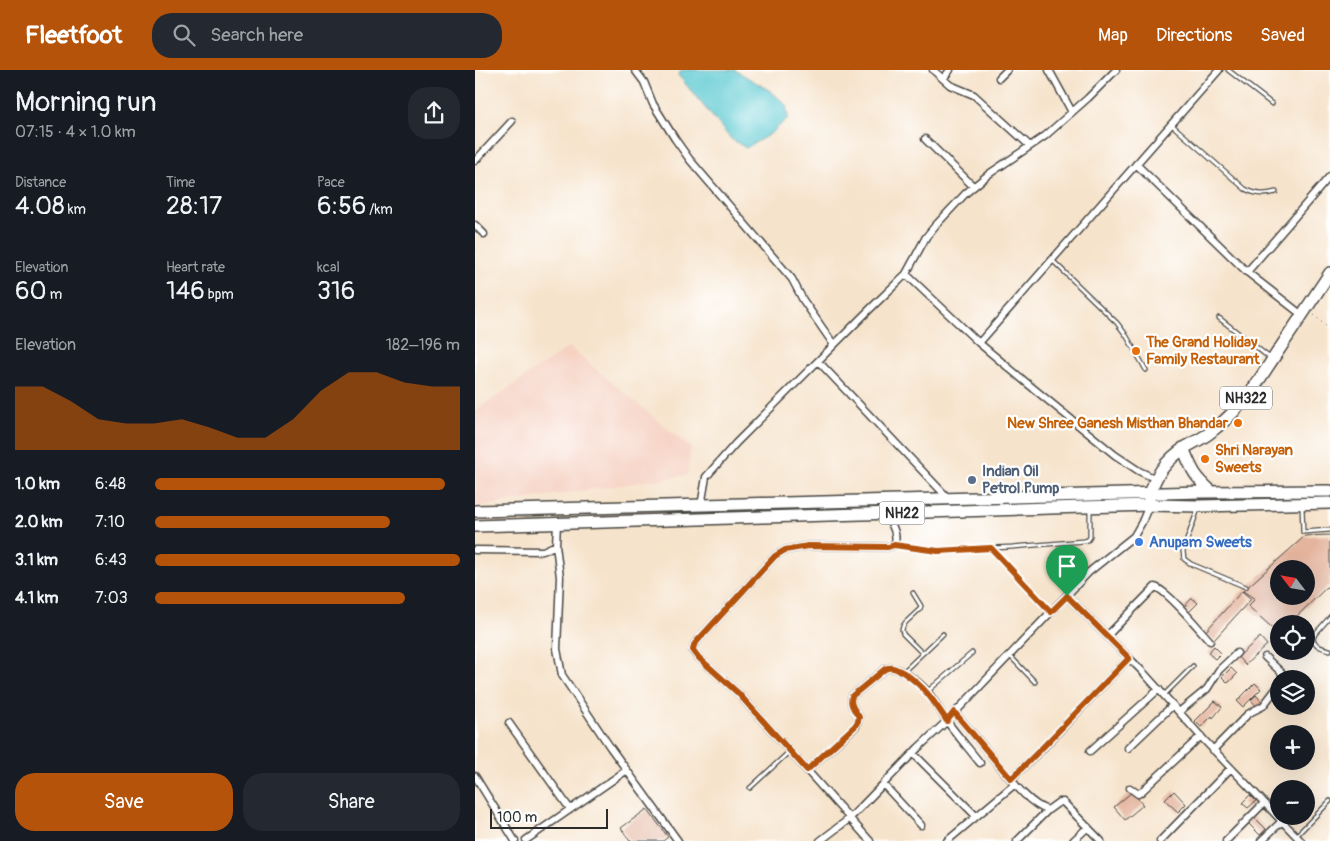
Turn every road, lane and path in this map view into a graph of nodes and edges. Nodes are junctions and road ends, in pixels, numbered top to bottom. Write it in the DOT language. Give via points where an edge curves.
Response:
graph roads {
  1 [pos="635,70"];
  2 [pos="933,70"];
  3 [pos="950,70"];
  4 [pos="1007,70"];
  5 [pos="1049,70"];
  6 [pos="1116,70"];
  7 [pos="1219,70"];
  8 [pos="1228,70"];
  9 [pos="943,78"];
  10 [pos="999,78"];
  11 [pos="1271,104"];
  12 [pos="1072,112"];
  13 [pos="512,121"];
  14 [pos="1171,124"];
  15 [pos="925,139"];
  16 [pos="1030,146"];
  17 [pos="475,161"];
  18 [pos="1136,164"];
  19 [pos="1330,176"];
  20 [pos="973,186"];
  21 [pos="1276,192"];
  22 [pos="475,225"];
  23 [pos="484,234"];
  24 [pos="1051,259"];
  25 [pos="1247,272"];
  26 [pos="1330,273"];
  27 [pos="906,274"];
  28 [pos="1304,311"];
  29 [pos="1219,318"];
  30 [pos="1330,330"];
  31 [pos="979,343"];
  32 [pos="835,345"];
  33 [pos="1272,360"];
  34 [pos="818,361"];
  35 [pos="1145,370"];
  36 [pos="1183,448"];
  37 [pos="1157,479"];
  38 [pos="1212,492"];
  39 [pos="1330,492"];
  40 [pos="1150,493"];
  41 [pos="949,499"];
  42 [pos="1330,503"];
  43 [pos="1302,504"];
  44 [pos="1149,505"];
  45 [pos="701,506"];
  46 [pos="1199,506"];
  47 [pos="1089,507"];
  48 [pos="475,511"];
  49 [pos="886,513"];
  50 [pos="557,523"];
  51 [pos="475,526"];
  52 [pos="1330,530"];
  53 [pos="556,545"];
  54 [pos="894,545"];
  55 [pos="991,548"];
  56 [pos="475,550"];
  57 [pos="1246,587"];
  58 [pos="913,593"];
  59 [pos="1067,596"];
  60 [pos="1051,612"];
  61 [pos="1330,617"];
  62 [pos="943,634"];
  63 [pos="1107,636"];
  64 [pos="1210,641"];
  65 [pos="1330,650"];
  66 [pos="922,653"];
  67 [pos="972,653"];
  68 [pos="1237,653"];
  69 [pos="1009,655"];
  70 [pos="1265,657"];
  71 [pos="1129,658"];
  72 [pos="1193,666"];
  73 [pos="1279,670"];
  74 [pos="903,672"];
  75 [pos="1035,682"];
  76 [pos="1159,689"];
  77 [pos="927,692"];
  78 [pos="1164,695"];
  79 [pos="1270,697"];
  80 [pos="1173,705"];
  81 [pos="954,712"];
  82 [pos="1179,712"];
  83 [pos="947,721"];
  84 [pos="509,723"];
  85 [pos="1201,736"];
  86 [pos="1129,748"];
  87 [pos="1213,750"];
  88 [pos="790,751"];
  89 [pos="1090,751"];
  90 [pos="913,753"];
  91 [pos="980,763"];
  92 [pos="1231,768"];
  93 [pos="627,770"];
  94 [pos="807,770"];
  95 [pos="475,776"];
  96 [pos="1013,781"];
  97 [pos="883,784"];
  98 [pos="750,788"];
  99 [pos="1130,788"];
  100 [pos="1330,801"];
  101 [pos="1264,803"];
  102 [pos="570,809"];
  103 [pos="1270,809"];
  104 [pos="1049,810"];
  105 [pos="976,816"];
  106 [pos="849,819"];
  107 [pos="921,825"];
  108 [pos="1278,825"];
  109 [pos="1286,825"];
  110 [pos="1088,827"];
  111 [pos="1299,838"];
  112 [pos="526,840"];
  113 [pos="515,841"];
  114 [pos="678,841"];
  115 [pos="820,841"];
  116 [pos="869,841"];
  117 [pos="947,841"];
  118 [pos="1017,841"];
  119 [pos="1073,841"];
  120 [pos="1101,841"];
  121 [pos="1160,841"];
  122 [pos="1226,841"];
  123 [pos="1261,841"];
  1 -- 32 [label="street" via="680,146 792,279"];
  2 -- 9 [label="street"];
  3 -- 9 [label="street"];
  4 -- 10 [label="street"];
  5 -- 12 [label="street"];
  6 -- 12 [label="street"];
  7 -- 14 [label="street"];
  8 -- 11 [label="lane"];
  9 -- 16 [label="street" via="950,85 974,95"];
  12 -- 16 [label="street"];
  13 -- 17 [label="street"];
  14 -- 18 [label="street"];
  14 -- 21 [label="lane" via="1245,189 1264,195"];
  15 -- 20 [label="street"];
  16 -- 20 [label="street"];
  18 -- 24 [label="street"];
  18 -- 25 [label="street"];
  19 -- 25 [label="street"];
  20 -- 27 [label="street" via="935,226"];
  22 -- 23 [label="street"];
  24 -- 31 [label="street"];
  24 -- 35 [label="lane" via="1117,322"];
  25 -- 28 [label="street"];
  26 -- 28 [label="highway, NH322"];
  27 -- 31 [label="street"];
  27 -- 32 [label="street"];
  28 -- 30 [label="path"];
  28 -- 33 [label="highway, NH322"];
  29 -- 33 [label="lane"];
  31 -- 37 [label="street" via="1115,454"];
  32 -- 34 [label="street"];
  33 -- 36 [label="highway, NH322" via="1239,407 1211,433"];
  34 -- 41 [label="street"];
  34 -- 45 [label="street" via="706,477"];
  36 -- 37 [label="highway, NH322" via="1163,467"];
  36 -- 38 [label="highway" via="1199,481"];
  37 -- 40 [label="highway, NH322"];
  38 -- 39 [label="highway, NH22"];
  38 -- 40 [label="highway, NH22"];
  40 -- 41 [label="highway, NH22"];
  40 -- 44 [label="highway, NH322"];
  41 -- 45 [label="highway, NH22"];
  42 -- 43 [label="highway, NH22"];
  43 -- 46 [label="highway, NH22"];
  43 -- 52 [label="lane" via="1303,532"];
  44 -- 46 [label="highway, NH22"];
  44 -- 47 [label="highway, NH22"];
  44 -- 59 [label="street" via="1134,536 1095,567"];
  45 -- 48 [label="highway, NH22"];
  46 -- 57 [label="lane" via="1183,559"];
  47 -- 49 [label="highway, NH22"];
  47 -- 55 [label="lane" via="1090,537 1087,540"];
  49 -- 50 [label="highway, NH22"];
  49 -- 54 [label="street" via="896,534"];
  50 -- 51 [label="highway, NH22"];
  50 -- 53 [label="street"];
  53 -- 56 [label="street" via="543,551"];
  53 -- 93 [label="street" via="560,577 557,649 562,675"];
  54 -- 55 [label="lane" via="938,551"];
  54 -- 88 [label="street" via="808,546 785,550 775,556 694,645 693,650 699,658 738,693"];
  55 -- 60 [label="lane"];
  58 -- 66 [label="lane" via="921,606 901,630"];
  59 -- 60 [label="street"];
  59 -- 63 [label="street"];
  60 -- 69 [label="street"];
  61 -- 65 [label="lane" via="1313,639 1320,648"];
  62 -- 66 [label="lane"];
  63 -- 64 [label="street" via="1155,587 1162,590"];
  63 -- 71 [label="street"];
  66 -- 74 [label="lane"];
  67 -- 77 [label="lane"];
  68 -- 82 [label="street" via="1219,670 1207,689"];
  69 -- 75 [label="lane"];
  69 -- 81 [label="street"];
  70 -- 73 [label="street"];
  71 -- 76 [label="street"];
  71 -- 96 [label="street"];
  72 -- 78 [label="lane"];
  74 -- 77 [label="street"];
  74 -- 94 [label="street" via="889,667 852,696 852,706 859,717 855,726"];
  76 -- 78 [label="street"];
  76 -- 89 [label="street"];
  77 -- 83 [label="street"];
  78 -- 80 [label="street"];
  79 -- 87 [label="street"];
  80 -- 82 [label="street"];
  80 -- 86 [label="street"];
  81 -- 83 [label="street"];
  81 -- 96 [label="street"];
  82 -- 85 [label="street"];
  83 -- 90 [label="street"];
  83 -- 91 [label="street"];
  84 -- 102 [label="street"];
  85 -- 87 [label="street"];
  85 -- 99 [label="street" via="1141,792 1138,794"];
  87 -- 92 [label="street"];
  88 -- 94 [label="street"];
  88 -- 98 [label="lane"];
  90 -- 97 [label="street"];
  90 -- 105 [label="street"];
  92 -- 101 [label="street"];
  92 -- 121 [label="street"];
  93 -- 102 [label="street"];
  93 -- 114 [label="street"];
  94 -- 106 [label="street"];
  95 -- 113 [label="street"];
  96 -- 104 [label="street" via="1036,804"];
  96 -- 105 [label="street"];
  97 -- 106 [label="street"];
  97 -- 107 [label="street"];
  100 -- 111 [label="lane"];
  101 -- 103 [label="street"];
  101 -- 122 [label="street"];
  102 -- 112 [label="street"];
  104 -- 110 [label="street" via="1063,802"];
  104 -- 118 [label="street"];
  105 -- 117 [label="street"];
  106 -- 115 [label="street"];
  106 -- 116 [label="street"];
  108 -- 123 [label="street"];
  109 -- 111 [label="street"];
  110 -- 119 [label="street"];
  110 -- 120 [label="street"];
}
